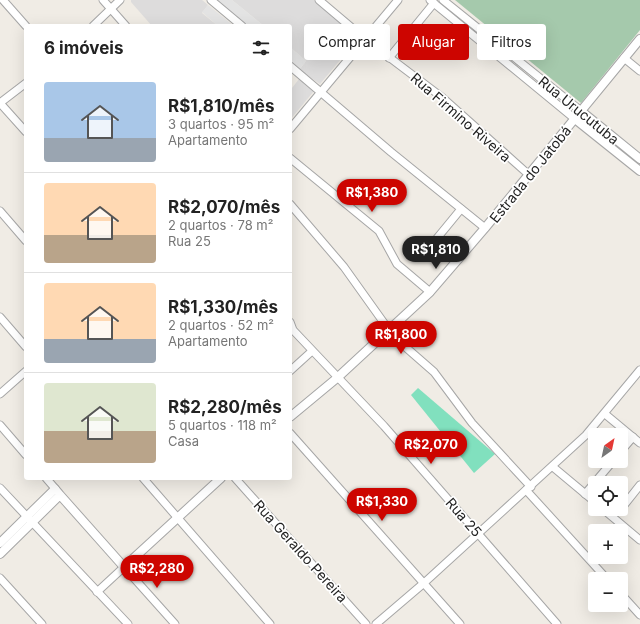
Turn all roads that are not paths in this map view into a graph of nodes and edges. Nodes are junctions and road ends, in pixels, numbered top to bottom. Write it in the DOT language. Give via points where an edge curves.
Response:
graph roads {
  1 [pos="3,0"];
  2 [pos="103,0"];
  3 [pos="120,0"];
  4 [pos="211,0"];
  5 [pos="320,0"];
  6 [pos="398,0"];
  7 [pos="443,0"];
  8 [pos="432,2"];
  9 [pos="111,10"];
  10 [pos="24,24"];
  11 [pos="95,24"];
  12 [pos="124,24"];
  13 [pos="240,24"];
  14 [pos="348,24"];
  15 [pos="378,24"];
  16 [pos="640,39"];
  17 [pos="390,57"];
  18 [pos="624,58"];
  19 [pos="390,59"];
  20 [pos="348,60"];
  21 [pos="292,68"];
  22 [pos="640,71"];
  23 [pos="24,85"];
  24 [pos="321,92"];
  25 [pos="0,103"];
  26 [pos="581,111"];
  27 [pos="575,118"];
  28 [pos="292,127"];
  29 [pos="24,130"];
  30 [pos="640,159"];
  31 [pos="292,160"];
  32 [pos="640,171"];
  33 [pos="528,174"];
  34 [pos="292,206"];
  35 [pos="461,209"];
  36 [pos="0,211"];
  37 [pos="485,228"];
  38 [pos="24,239"];
  39 [pos="424,254"];
  40 [pos="430,292"];
  41 [pos="0,317"];
  42 [pos="389,330"];
  43 [pos="292,331"];
  44 [pos="24,344"];
  45 [pos="312,351"];
  46 [pos="292,368"];
  47 [pos="640,370"];
  48 [pos="24,373"];
  49 [pos="337,378"];
  50 [pos="0,394"];
  51 [pos="605,414"];
  52 [pos="292,415"];
  53 [pos="0,425"];
  54 [pos="292,435"];
  55 [pos="633,437"];
  56 [pos="628,443"];
  57 [pos="640,443"];
  58 [pos="24,453"];
  59 [pos="553,467"];
  60 [pos="607,468"];
  61 [pos="48,480"];
  62 [pos="145,480"];
  63 [pos="219,480"];
  64 [pos="237,480"];
  65 [pos="640,485"];
  66 [pos="0,488"];
  67 [pos="529,489"];
  68 [pos="58,492"];
  69 [pos="585,494"];
  70 [pos="588,496"];
  71 [pos="628,500"];
  72 [pos="177,516"];
  73 [pos="612,516"];
  74 [pos="614,518"];
  75 [pos="29,519"];
  76 [pos="479,534"];
  77 [pos="640,539"];
  78 [pos="0,543"];
  79 [pos="0,554"];
  80 [pos="124,567"];
  81 [pos="601,572"];
  82 [pos="0,578"];
  83 [pos="424,583"];
  84 [pos="97,592"];
  85 [pos="628,602"];
  86 [pos="640,615"];
  87 [pos="42,624"];
  88 [pos="128,624"];
  89 [pos="176,624"];
  90 [pos="270,624"];
  91 [pos="366,624"];
  92 [pos="376,624"];
  93 [pos="460,624"];
  94 [pos="557,624"];
  1 -- 10 [label="street"];
  2 -- 9 [label="street"];
  3 -- 9 [label="street"];
  4 -- 13 [label="street"];
  5 -- 14 [label="street, Rua Firmino Riveira"];
  6 -- 15 [label="street"];
  7 -- 26 [label="street, Rua Urucutuba"];
  8 -- 17 [label="street"];
  8 -- 27 [label="street, Rua Urucutuba"];
  9 -- 11 [label="street"];
  9 -- 12 [label="street"];
  16 -- 18 [label="street, Estrada do Jatobá"];
  18 -- 22 [label="street"];
  18 -- 26 [label="street, Estrada do Jatobá"];
  19 -- 33 [label="street, Rua Firmino Riveira" via="444,98"];
  20 -- 24 [label="street"];
  21 -- 24 [label="street"];
  23 -- 25 [label="street"];
  24 -- 28 [label="street"];
  24 -- 35 [label="street"];
  25 -- 29 [label="street"];
  26 -- 27 [label="street, Estrada do Jatobá"];
  26 -- 30 [label="street, Rua Urucutuba"];
  27 -- 32 [label="street, Rua Urucutuba"];
  27 -- 33 [label="street, Estrada do Jatobá"];
  31 -- 40 [label="street" via="379,231 397,264"];
  33 -- 37 [label="street, Estrada do Jatobá"];
  34 -- 42 [label="street" via="344,267"];
  35 -- 37 [label="street"];
  35 -- 39 [label="street"];
  36 -- 38 [label="street"];
  37 -- 40 [label="street, Estrada do Jatobá"];
  40 -- 42 [label="street, Estrada do Jatobá"];
  41 -- 44 [label="street"];
  42 -- 49 [label="street, Estrada do Jatobá"];
  42 -- 67 [label="street" via="434,372 472,423"];
  43 -- 45 [label="street, Rua 25"];
  45 -- 46 [label="street"];
  45 -- 49 [label="street, Rua 25"];
  47 -- 51 [label="street"];
  48 -- 50 [label="street"];
  49 -- 52 [label="street, Estrada do Jatobá"];
  49 -- 76 [label="street, Rua 25" via="384,426"];
  51 -- 55 [label="street"];
  51 -- 59 [label="street"];
  53 -- 58 [label="street"];
  54 -- 83 [label="street"];
  55 -- 56 [label="street"];
  55 -- 57 [label="street"];
  59 -- 67 [label="street"];
  59 -- 69 [label="street"];
  60 -- 69 [label="street"];
  61 -- 68 [label="street"];
  62 -- 72 [label="street"];
  63 -- 72 [label="street"];
  64 -- 91 [label="street, Rua Geraldo Pereira"];
  65 -- 71 [label="street"];
  66 -- 75 [label="street"];
  67 -- 76 [label="street"];
  67 -- 81 [label="street"];
  68 -- 75 [label="street"];
  68 -- 80 [label="street"];
  69 -- 70 [label="street"];
  72 -- 80 [label="street"];
  72 -- 90 [label="street"];
  73 -- 74 [label="street"];
  74 -- 77 [label="street"];
  75 -- 78 [label="street"];
  75 -- 79 [label="street"];
  75 -- 84 [label="street"];
  76 -- 83 [label="street"];
  76 -- 94 [label="street, Rua 25"];
  80 -- 84 [label="street"];
  80 -- 89 [label="street"];
  82 -- 87 [label="street"];
  83 -- 92 [label="street"];
  83 -- 93 [label="street"];
  84 -- 88 [label="street"];
  85 -- 86 [label="street"];
}
